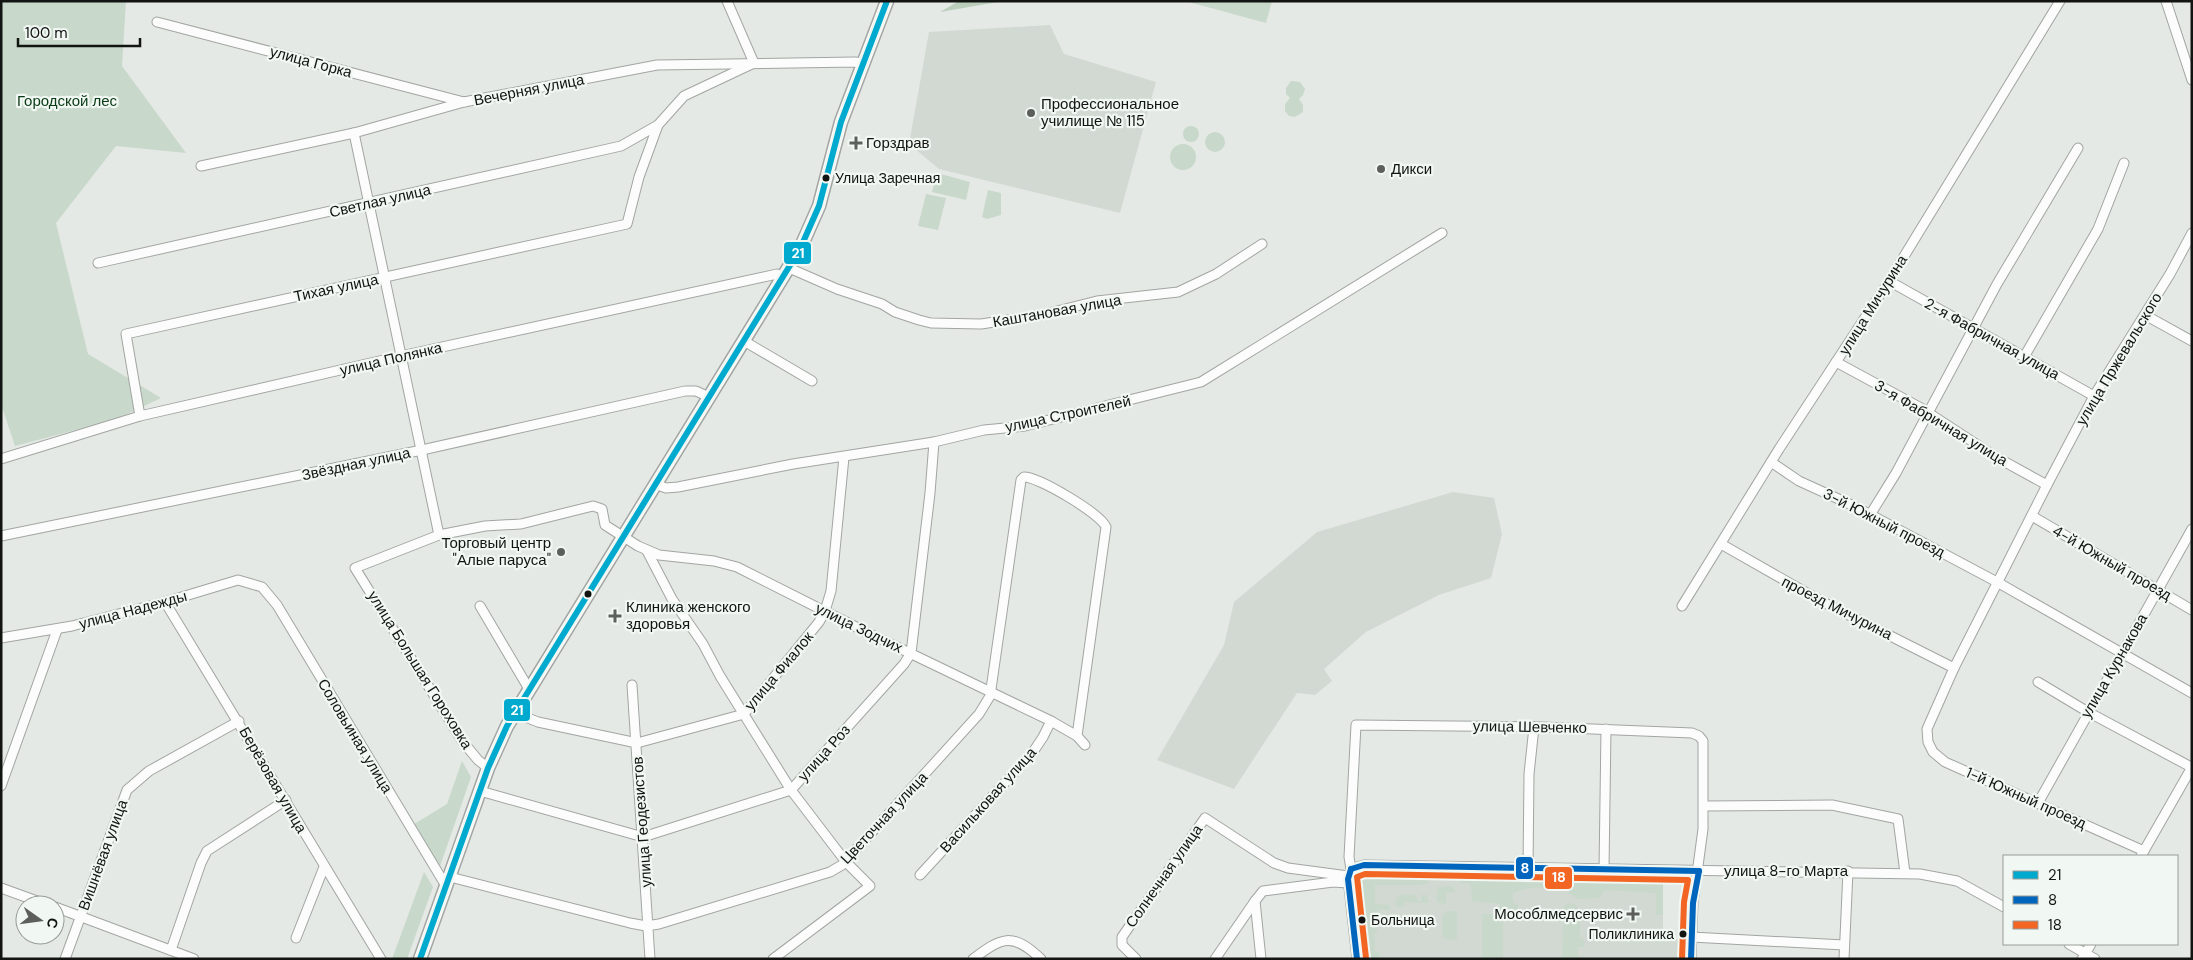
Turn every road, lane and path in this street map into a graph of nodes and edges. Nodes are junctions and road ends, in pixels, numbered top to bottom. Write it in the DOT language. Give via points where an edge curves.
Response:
graph roads {
  1 [pos="727,1"];
  2 [pos="887,1"];
  3 [pos="2060,1"];
  4 [pos="2166,1"];
  5 [pos="157,22"];
  6 [pos="754,63"];
  7 [pos="863,63"];
  8 [pos="2192,80"];
  9 [pos="464,102"];
  10 [pos="658,125"];
  11 [pos="354,133"];
  12 [pos="2078,148"];
  13 [pos="2124,163"];
  14 [pos="201,166"];
  15 [pos="370,203"];
  16 [pos="1442,233"];
  17 [pos="2192,233"];
  18 [pos="1262,244"];
  19 [pos="98,263"];
  20 [pos="787,272"];
  21 [pos="385,278"];
  22 [pos="1889,281"];
  23 [pos="2145,315"];
  24 [pos="1974,328"];
  25 [pos="744,341"];
  26 [pos="2192,342"];
  27 [pos="401,356"];
  28 [pos="2024,357"];
  29 [pos="1836,362"];
  30 [pos="812,381"];
  31 [pos="2094,396"];
  32 [pos="709,397"];
  33 [pos="1928,412"];
  34 [pos="140,416"];
  35 [pos="934,442"];
  36 [pos="422,450"];
  37 [pos="844,457"];
  38 [pos="1,459"];
  39 [pos="1772,462"];
  40 [pos="655,484"];
  41 [pos="2047,484"];
  42 [pos="1870,515"];
  43 [pos="2032,516"];
  44 [pos="2192,530"];
  45 [pos="439,535"];
  46 [pos="1,536"];
  47 [pos="622,537"];
  48 [pos="1721,544"];
  49 [pos="647,551"];
  50 [pos="1998,582"];
  51 [pos="262,587"];
  52 [pos="2158,590"];
  53 [pos="165,602"];
  54 [pos="480,606"];
  55 [pos="1682,606"];
  56 [pos="2192,610"];
  57 [pos="825,611"];
  58 [pos="57,630"];
  59 [pos="1,638"];
  60 [pos="911,653"];
  61 [pos="2122,653"];
  62 [pos="1954,668"];
  63 [pos="2038,682"];
  64 [pos="632,685"];
  65 [pos="529,689"];
  66 [pos="992,692"];
  67 [pos="2192,693"];
  68 [pos="2088,712"];
  69 [pos="515,713"];
  70 [pos="744,714"];
  71 [pos="1051,721"];
  72 [pos="239,722"];
  73 [pos="1534,727"];
  74 [pos="1606,729"];
  75 [pos="1077,736"];
  76 [pos="637,743"];
  77 [pos="1085,745"];
  78 [pos="2192,767"];
  79 [pos="488,768"];
  80 [pos="1,786"];
  81 [pos="480,790"];
  82 [pos="791,790"];
  83 [pos="286,800"];
  84 [pos="2038,803"];
  85 [pos="1704,806"];
  86 [pos="643,837"];
  87 [pos="2142,854"];
  88 [pos="846,862"];
  89 [pos="324,867"];
  90 [pos="1528,868"];
  91 [pos="1604,870"];
  92 [pos="1699,871"];
  93 [pos="1848,872"];
  94 [pos="1905,873"];
  95 [pos="920,875"];
  96 [pos="1349,876"];
  97 [pos="448,882"];
  98 [pos="1,888"];
  99 [pos="20,895"];
  100 [pos="1255,901"];
  101 [pos="2003,906"];
  102 [pos="65,911"];
  103 [pos="80,916"];
  104 [pos="649,926"];
  105 [pos="1691,937"];
  106 [pos="296,938"];
  107 [pos="1844,945"];
  108 [pos="2070,945"];
  109 [pos="2090,945"];
  110 [pos="171,950"];
  111 [pos="2084,956"];
  112 [pos="422,958"];
  113 [pos="64,959"];
  114 [pos="194,959"];
  115 [pos="381,959"];
  116 [pos="650,959"];
  117 [pos="773,959"];
  118 [pos="973,959"];
  119 [pos="1041,959"];
  120 [pos="1136,959"];
  121 [pos="1215,959"];
  122 [pos="1261,959"];
  123 [pos="1357,959"];
  124 [pos="1691,959"];
  125 [pos="1844,959"];
  126 [pos="2095,959"];
  1 -- 6 [label="street"];
  2 -- 7 [label="main road"];
  3 -- 22 [label="street, улица Мичурина"];
  4 -- 8 [label="street"];
  5 -- 9 [label="street, улица Горка"];
  6 -- 7 [label="street, Вечерняя улица"];
  6 -- 9 [label="street, Вечерняя улица" via="657,65"];
  6 -- 10 [label="street" via="684,96"];
  7 -- 20 [label="main road" via="841,122 819,206"];
  9 -- 11 [label="street, Вечерняя улица"];
  10 -- 15 [label="street, Светлая улица" via="621,146"];
  10 -- 21 [label="street, Тихая улица" via="639,177 627,224"];
  11 -- 14 [label="street, Вечерняя улица"];
  11 -- 15 [label="street"];
  12 -- 24 [label="street"];
  13 -- 28 [label="street" via="2098,229"];
  15 -- 19 [label="street, Светлая улица"];
  15 -- 21 [label="street"];
  16 -- 35 [label="street, улица Строителей" via="1201,382 1059,419 984,430"];
  17 -- 23 [label="street, улица Пржевальского"];
  18 -- 20 [label="street, Каштановая улица" via="1216,274 1178,292 1097,301 1041,316 981,324 919,320"];
  20 -- 25 [label="main road"];
  20 -- 27 [label="street, улица Полянка"];
  21 -- 27 [label="street"];
  21 -- 34 [label="street, Тихая улица" via="126,334"];
  22 -- 24 [label="street, 2-я Фабричная улица"];
  22 -- 29 [label="street, улица Мичурина"];
  23 -- 26 [label="street"];
  23 -- 31 [label="street, улица Пржевальского"];
  24 -- 28 [label="street, 2-я Фабричная улица"];
  24 -- 33 [label="street"];
  25 -- 30 [label="street"];
  25 -- 32 [label="main road"];
  27 -- 34 [label="street, улица Полянка"];
  27 -- 36 [label="street"];
  28 -- 31 [label="street, 2-я Фабричная улица"];
  29 -- 33 [label="street, 3-я Фабричная улица"];
  29 -- 39 [label="street, улица Мичурина"];
  31 -- 41 [label="street, улица Пржевальского"];
  32 -- 36 [label="street, Звёздная улица" via="685,391"];
  32 -- 40 [label="main road"];
  33 -- 41 [label="street, 3-я Фабричная улица" via="1988,452"];
  33 -- 42 [label="street"];
  34 -- 38 [label="street, улица Полянка"];
  35 -- 37 [label="street, улица Строителей"];
  35 -- 60 [label="street"];
  36 -- 45 [label="street"];
  36 -- 46 [label="street, Звёздная улица"];
  37 -- 40 [label="street, улица Строителей" via="678,487"];
  37 -- 57 [label="street, улица Фиалок" via="831,591"];
  39 -- 42 [label="street, 3-й Южный проезд" via="1799,480"];
  39 -- 48 [label="street, улица Мичурина"];
  40 -- 47 [label="main road"];
  41 -- 43 [label="street, улица Пржевальского"];
  42 -- 50 [label="street, 3-й Южный проезд"];
  43 -- 50 [label="street"];
  43 -- 52 [label="street, 4-й Южный проезд"];
  44 -- 52 [label="street, улица Курнакова"];
  45 -- 47 [label="street" via="485,526 521,524 593,506 602,509 605,525"];
  45 -- 79 [label="street, улица Большая Гороховка" via="355,568 463,742"];
  47 -- 49 [label="street, улица Зодчих"];
  47 -- 65 [label="main road"];
  48 -- 55 [label="street, улица Мичурина"];
  48 -- 62 [label="street, проезд Мичурина" via="1828,605"];
  49 -- 57 [label="street, улица Зодчих" via="736,567"];
  49 -- 70 [label="street" via="672,599"];
  50 -- 61 [label="street, 3-й Южный проезд"];
  50 -- 62 [label="street"];
  51 -- 53 [label="street, улица Надежды" via="238,580"];
  51 -- 97 [label="street, Соловьиная улица" via="277,605"];
  52 -- 56 [label="street, 4-й Южный проезд"];
  52 -- 61 [label="street, улица Курнакова"];
  53 -- 58 [label="street, улица Надежды"];
  53 -- 72 [label="street, Берёзовая улица"];
  54 -- 65 [label="street"];
  57 -- 60 [label="street, улица Зодчих"];
  57 -- 70 [label="street, улица Фиалок" via="803,644"];
  58 -- 59 [label="street, улица Надежды"];
  58 -- 80 [label="street"];
  60 -- 66 [label="street, улица Зодчих"];
  60 -- 82 [label="street, улица Роз"];
  61 -- 67 [label="street, 3-й Южный проезд"];
  61 -- 68 [label="street, улица Курнакова"];
  62 -- 84 [label="street, 1-й Южный проезд" via="1926,729 1930,747 1940,759"];
  63 -- 68 [label="street"];
  64 -- 76 [label="street, улица Геодезистов"];
  65 -- 69 [label="main road"];
  66 -- 71 [label="street, улица Зодчих"];
  66 -- 75 [label="street, Цветочная улица" via="1021,480 1028,477 1059,491 1102,520 1106,527"];
  66 -- 88 [label="street, Цветочная улица" via="979,714"];
  68 -- 78 [label="street"];
  68 -- 84 [label="street, улица Курнакова"];
  69 -- 76 [label="street, улица Фиалок" via="538,722"];
  69 -- 79 [label="main road"];
  70 -- 76 [label="street, улица Фиалок"];
  70 -- 82 [label="street"];
  71 -- 75 [label="street, улица Зодчих"];
  71 -- 95 [label="street, Васильковая улица" via="1033,752"];
  72 -- 83 [label="street, Берёзовая улица"];
  72 -- 103 [label="street, Вишнёвая улица" via="149,771 127,790"];
  73 -- 74 [label="street, улица Шевченко"];
  73 -- 90 [label="street" via="1529,774"];
  73 -- 96 [label="street, улица Шевченко" via="1356,725"];
  74 -- 85 [label="street, улица Шевченко" via="1692,733 1702,738"];
  74 -- 91 [label="street"];
  75 -- 77 [label="street, улица Зодчих"];
  76 -- 86 [label="street, улица Геодезистов"];
  78 -- 87 [label="street"];
  79 -- 81 [label="main road"];
  81 -- 86 [label="street"];
  81 -- 97 [label="main road"];
  82 -- 86 [label="street, улица Роз"];
  82 -- 88 [label="street"];
  83 -- 89 [label="street, Берёзовая улица"];
  83 -- 110 [label="street" via="207,851 200,862"];
  84 -- 87 [label="street, 1-й Южный проезд"];
  85 -- 92 [label="street"];
  85 -- 94 [label="street" via="1832,805 1898,819"];
  86 -- 104 [label="street, улица Геодезистов"];
  88 -- 104 [label="street, Цветочная улица" via="834,870"];
  88 -- 117 [label="street" via="870,886"];
  89 -- 106 [label="street"];
  89 -- 115 [label="street, Берёзовая улица"];
  90 -- 91 [label="street, улица 8-го Марта"];
  90 -- 96 [label="street, улица 8-го Марта" via="1364,865"];
  91 -- 92 [label="street, улица 8-го Марта"];
  92 -- 93 [label="street, улица 8-го Марта"];
  92 -- 105 [label="street"];
  93 -- 94 [label="street, улица 8-го Марта"];
  93 -- 107 [label="street"];
  94 -- 101 [label="street, улица 8-го Марта" via="1952,879"];
  96 -- 100 [label="street" via="1270,889"];
  96 -- 120 [label="street, Солнечная улица" via="1288,868 1274,863 1205,818 1122,937 1122,945"];
  96 -- 123 [label="street"];
  97 -- 104 [label="street, Цветочная улица"];
  97 -- 112 [label="main road"];
  98 -- 99 [label="street"];
  100 -- 121 [label="street"];
  100 -- 122 [label="street"];
  102 -- 103 [label="street"];
  103 -- 110 [label="street"];
  103 -- 113 [label="street, Вишнёвая улица"];
  104 -- 116 [label="street, улица Геодезистов"];
  105 -- 107 [label="street"];
  105 -- 124 [label="street"];
  107 -- 125 [label="street"];
  108 -- 111 [label="street"];
  109 -- 111 [label="street"];
  110 -- 114 [label="street"];
  111 -- 126 [label="street"];
  118 -- 119 [label="street" via="1005,939"];
}
